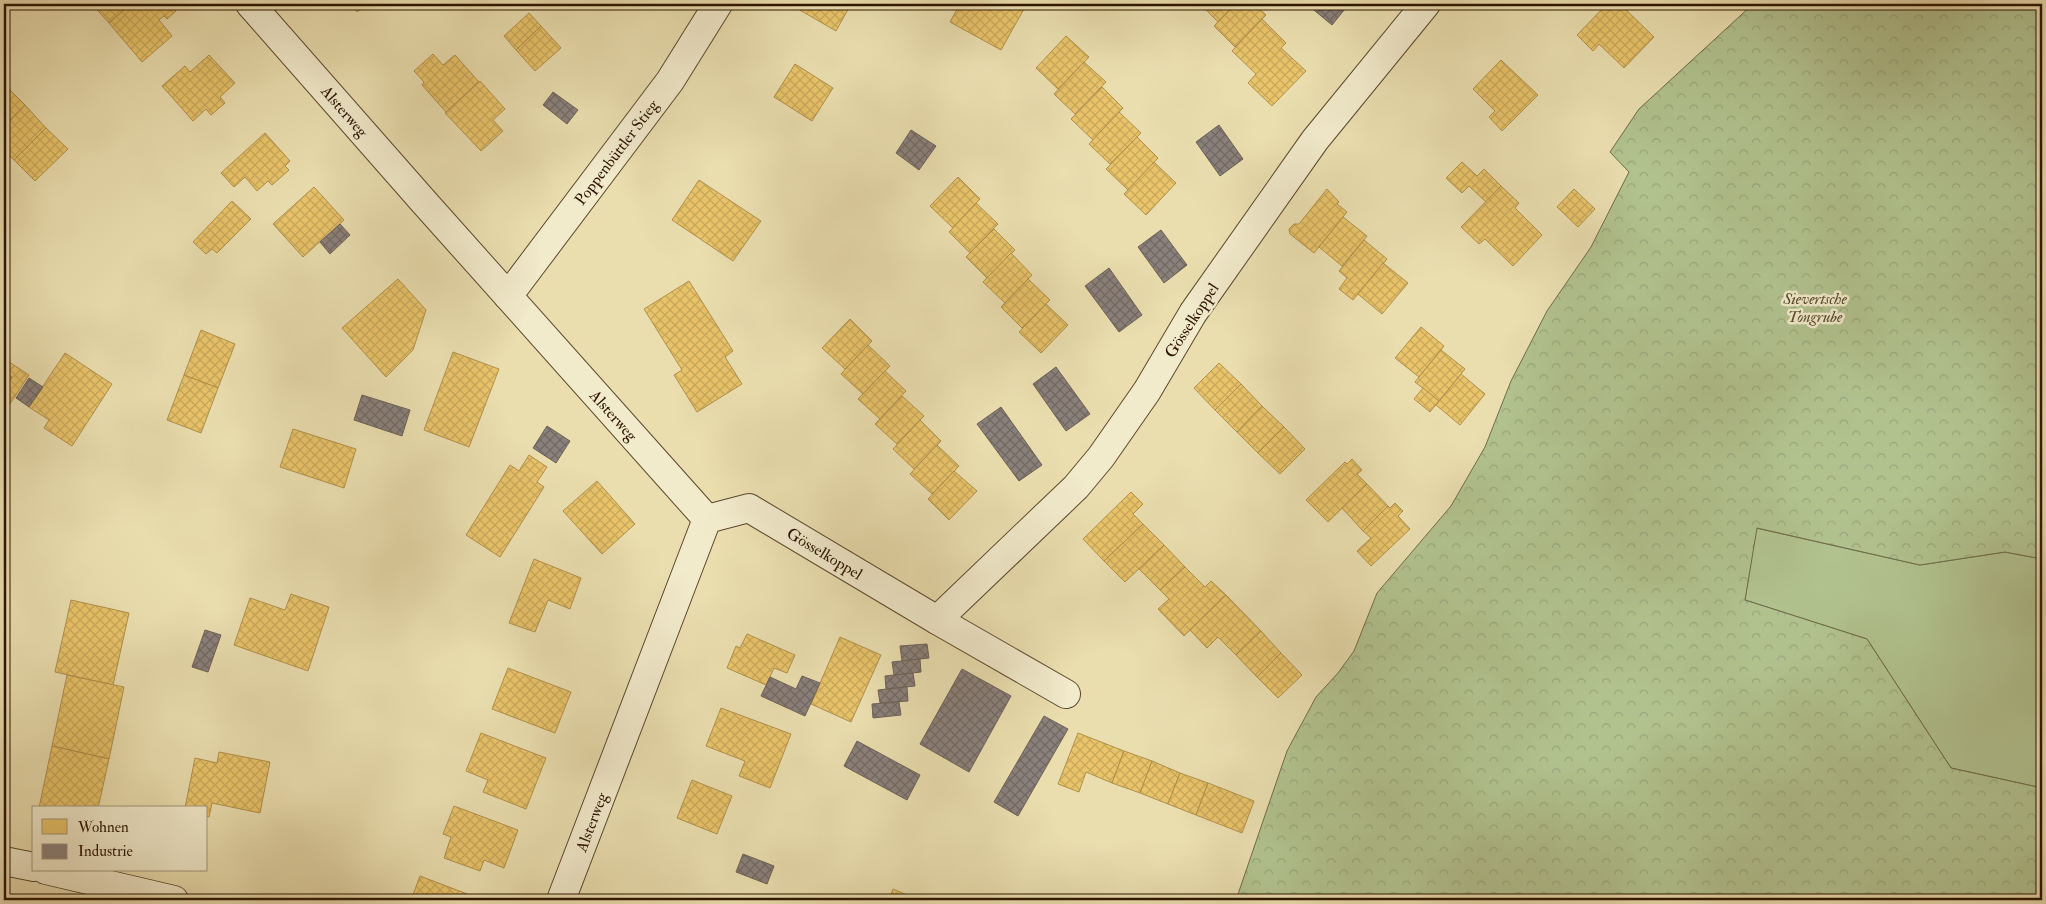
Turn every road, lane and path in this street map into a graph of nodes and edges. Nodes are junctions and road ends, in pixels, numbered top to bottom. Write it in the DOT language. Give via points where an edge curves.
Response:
graph roads {
  1 [pos="250,4"];
  2 [pos="718,4"];
  3 [pos="1426,4"];
  4 [pos="508,296"];
  5 [pos="707,519"];
  6 [pos="937,620"];
  7 [pos="1066,694"];
  8 [pos="4,861"];
  9 [pos="32,868"];
  10 [pos="55,872"];
  11 [pos="174,900"];
  12 [pos="561,900"];
  1 -- 4 [label="street, Alsterweg"];
  2 -- 4 [label="street, Poppenbüttler Stieg" via="670,81"];
  3 -- 6 [label="street, Gösselkoppel" via="1310,148 1193,313 1147,391 1102,457 1076,487"];
  4 -- 5 [label="street, Alsterweg"];
  5 -- 6 [label="street, Gösselkoppel" via="750,508"];
  5 -- 12 [label="street, Alsterweg"];
  6 -- 7 [label="street, Gösselkoppel"];
  8 -- 9 [label="street"];
  10 -- 11 [label="street"];
}
